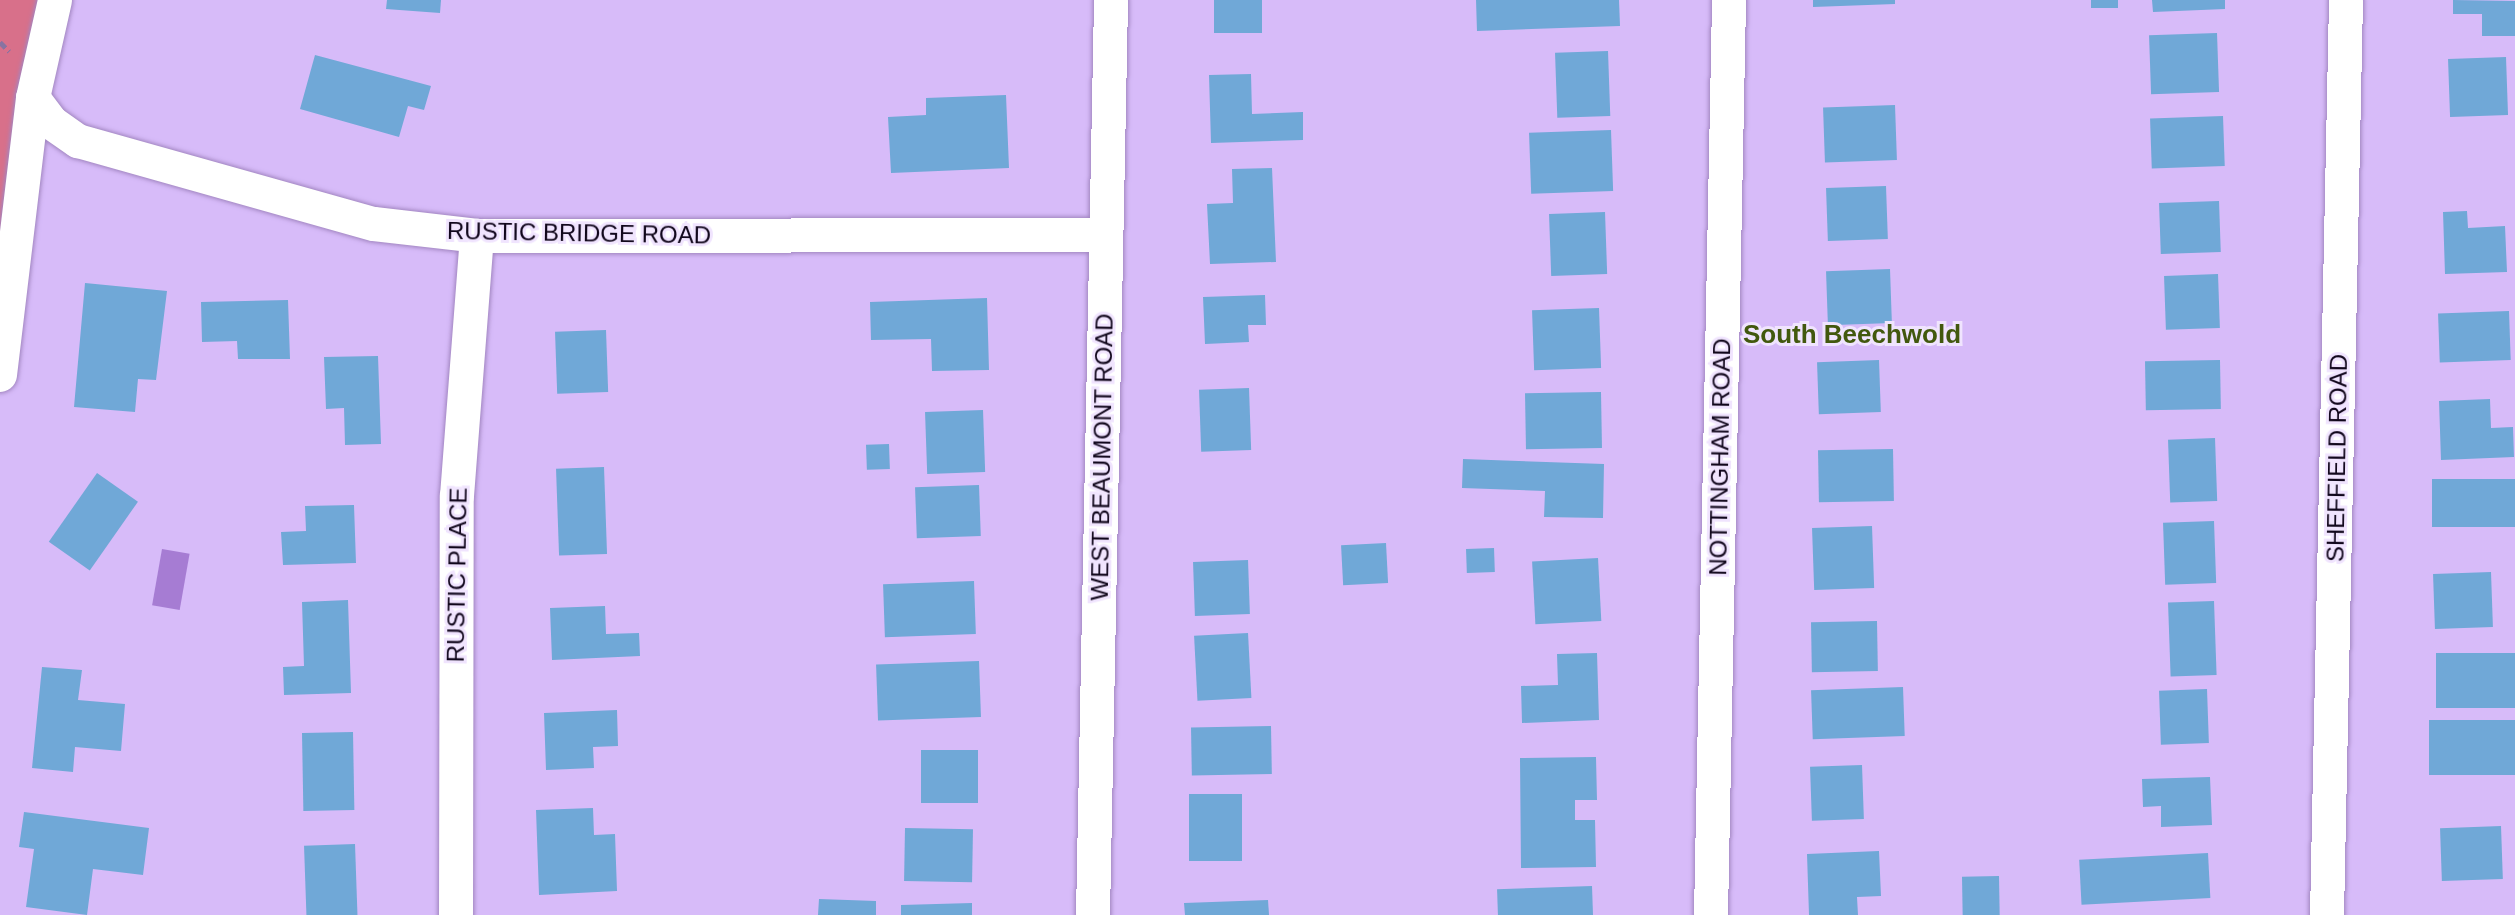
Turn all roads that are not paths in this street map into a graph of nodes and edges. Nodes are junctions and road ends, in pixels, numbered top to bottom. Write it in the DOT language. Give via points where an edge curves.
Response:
graph roads {
  1 [pos="55,0"];
  2 [pos="1111,0"];
  3 [pos="1729,0"];
  4 [pos="2346,0"];
  5 [pos="33,98"];
  6 [pos="1106,235"];
  7 [pos="477,236"];
  8 [pos="0,375"];
  9 [pos="456,915"];
  10 [pos="1093,915"];
  11 [pos="1711,915"];
  12 [pos="2327,915"];
  1 -- 5 [label="street"];
  2 -- 6 [label="street, WEST BEAUMONT ROAD"];
  3 -- 11 [label="street, NOTTINGHAM ROAD"];
  4 -- 12 [label="street, SHEFFIELD ROAD"];
  5 -- 7 [label="street, RUSTIC BRIDGE ROAD" via="52,123 78,141 374,224"];
  5 -- 8 [label="street"];
  6 -- 7 [label="street, RUSTIC BRIDGE ROAD"];
  6 -- 10 [label="street, WEST BEAUMONT ROAD"];
  7 -- 9 [label="street, RUSTIC PLACE" via="457,496"];
}
